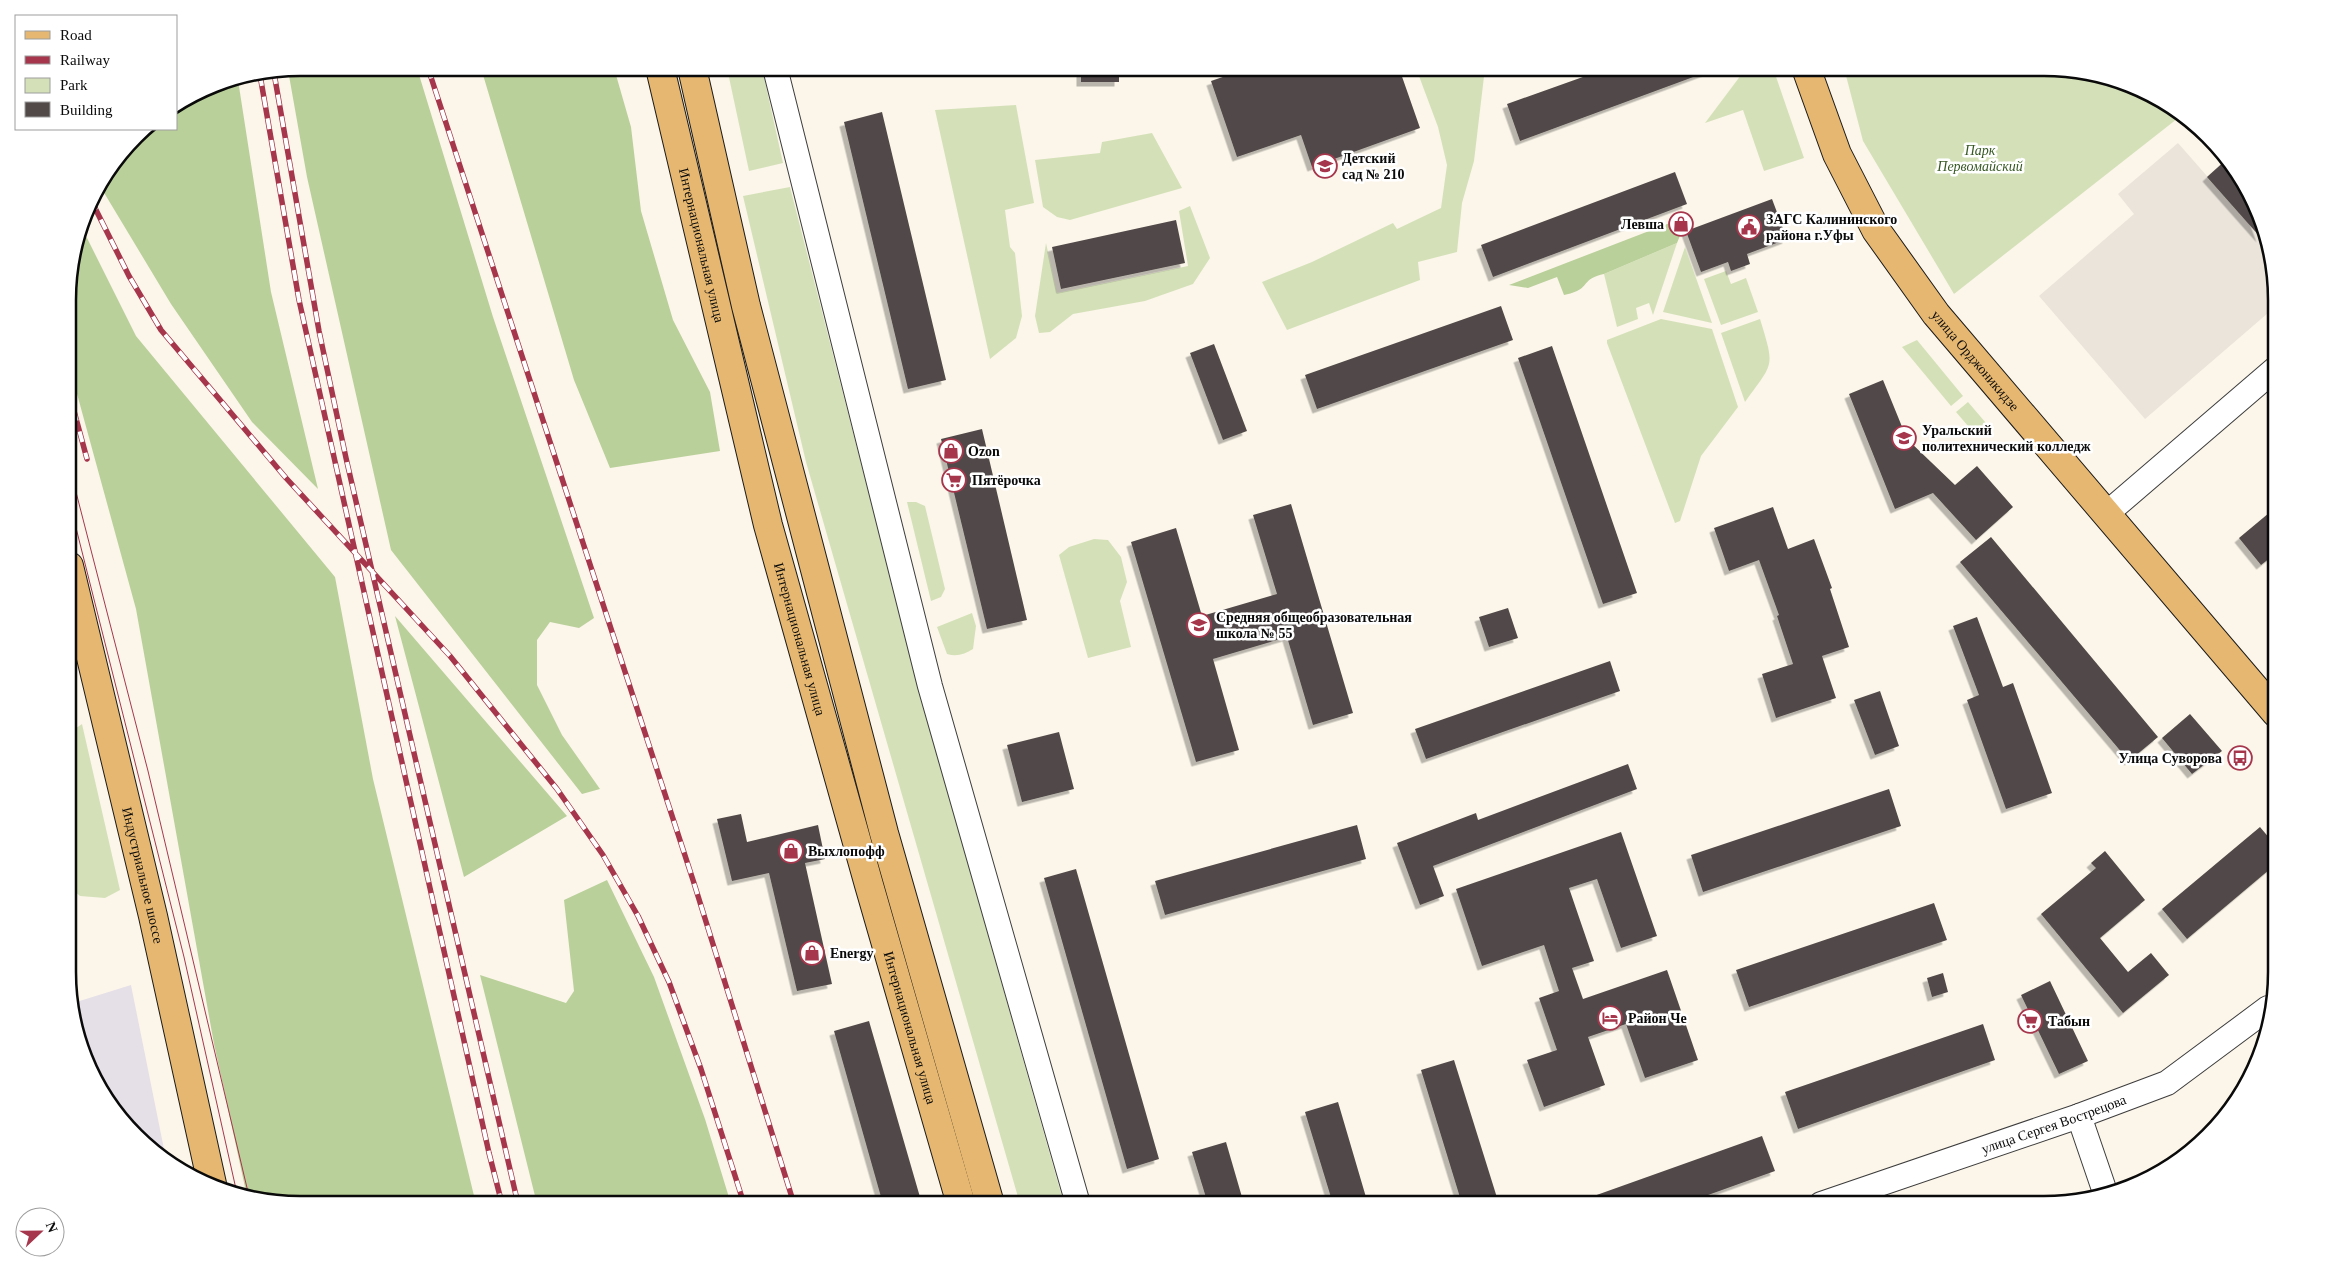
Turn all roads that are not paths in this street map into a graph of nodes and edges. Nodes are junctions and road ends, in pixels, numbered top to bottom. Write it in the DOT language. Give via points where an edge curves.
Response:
graph roads {
  1 [pos="662,76"];
  2 [pos="694,76"];
  3 [pos="777,76"];
  4 [pos="1809,76"];
  5 [pos="2268,375"];
  6 [pos="2106,514"];
  7 [pos="76,595"];
  8 [pos="2268,704"];
  9 [pos="2264,1011"];
  10 [pos="2079,1116"];
  11 [pos="211,1177"];
  12 [pos="2103,1188"];
  13 [pos="959,1196"];
  14 [pos="988,1196"];
  15 [pos="1076,1196"];
  16 [pos="1844,1196"];
  1 -- 13 [label="main road, Интернациональная улица" via="768,525"];
  2 -- 14 [label="main road, Интернациональная улица" via="746,306 884,833"];
  3 -- 15 [label="street" via="930,686"];
  4 -- 6 [label="main road, улица Орджоникидзе" via="1837,154 1876,230 1936,314"];
  5 -- 6 [label="street"];
  6 -- 8 [label="main road, улица Орджоникидзе"];
  7 -- 11 [label="main road, Индустриальное шоссе" via="153,916"];
  9 -- 10 [label="street, улица Сергея Вострецова" via="2167,1083"];
  10 -- 12 [label="street"];
  10 -- 16 [label="street, улица Сергея Вострецова"];
}
